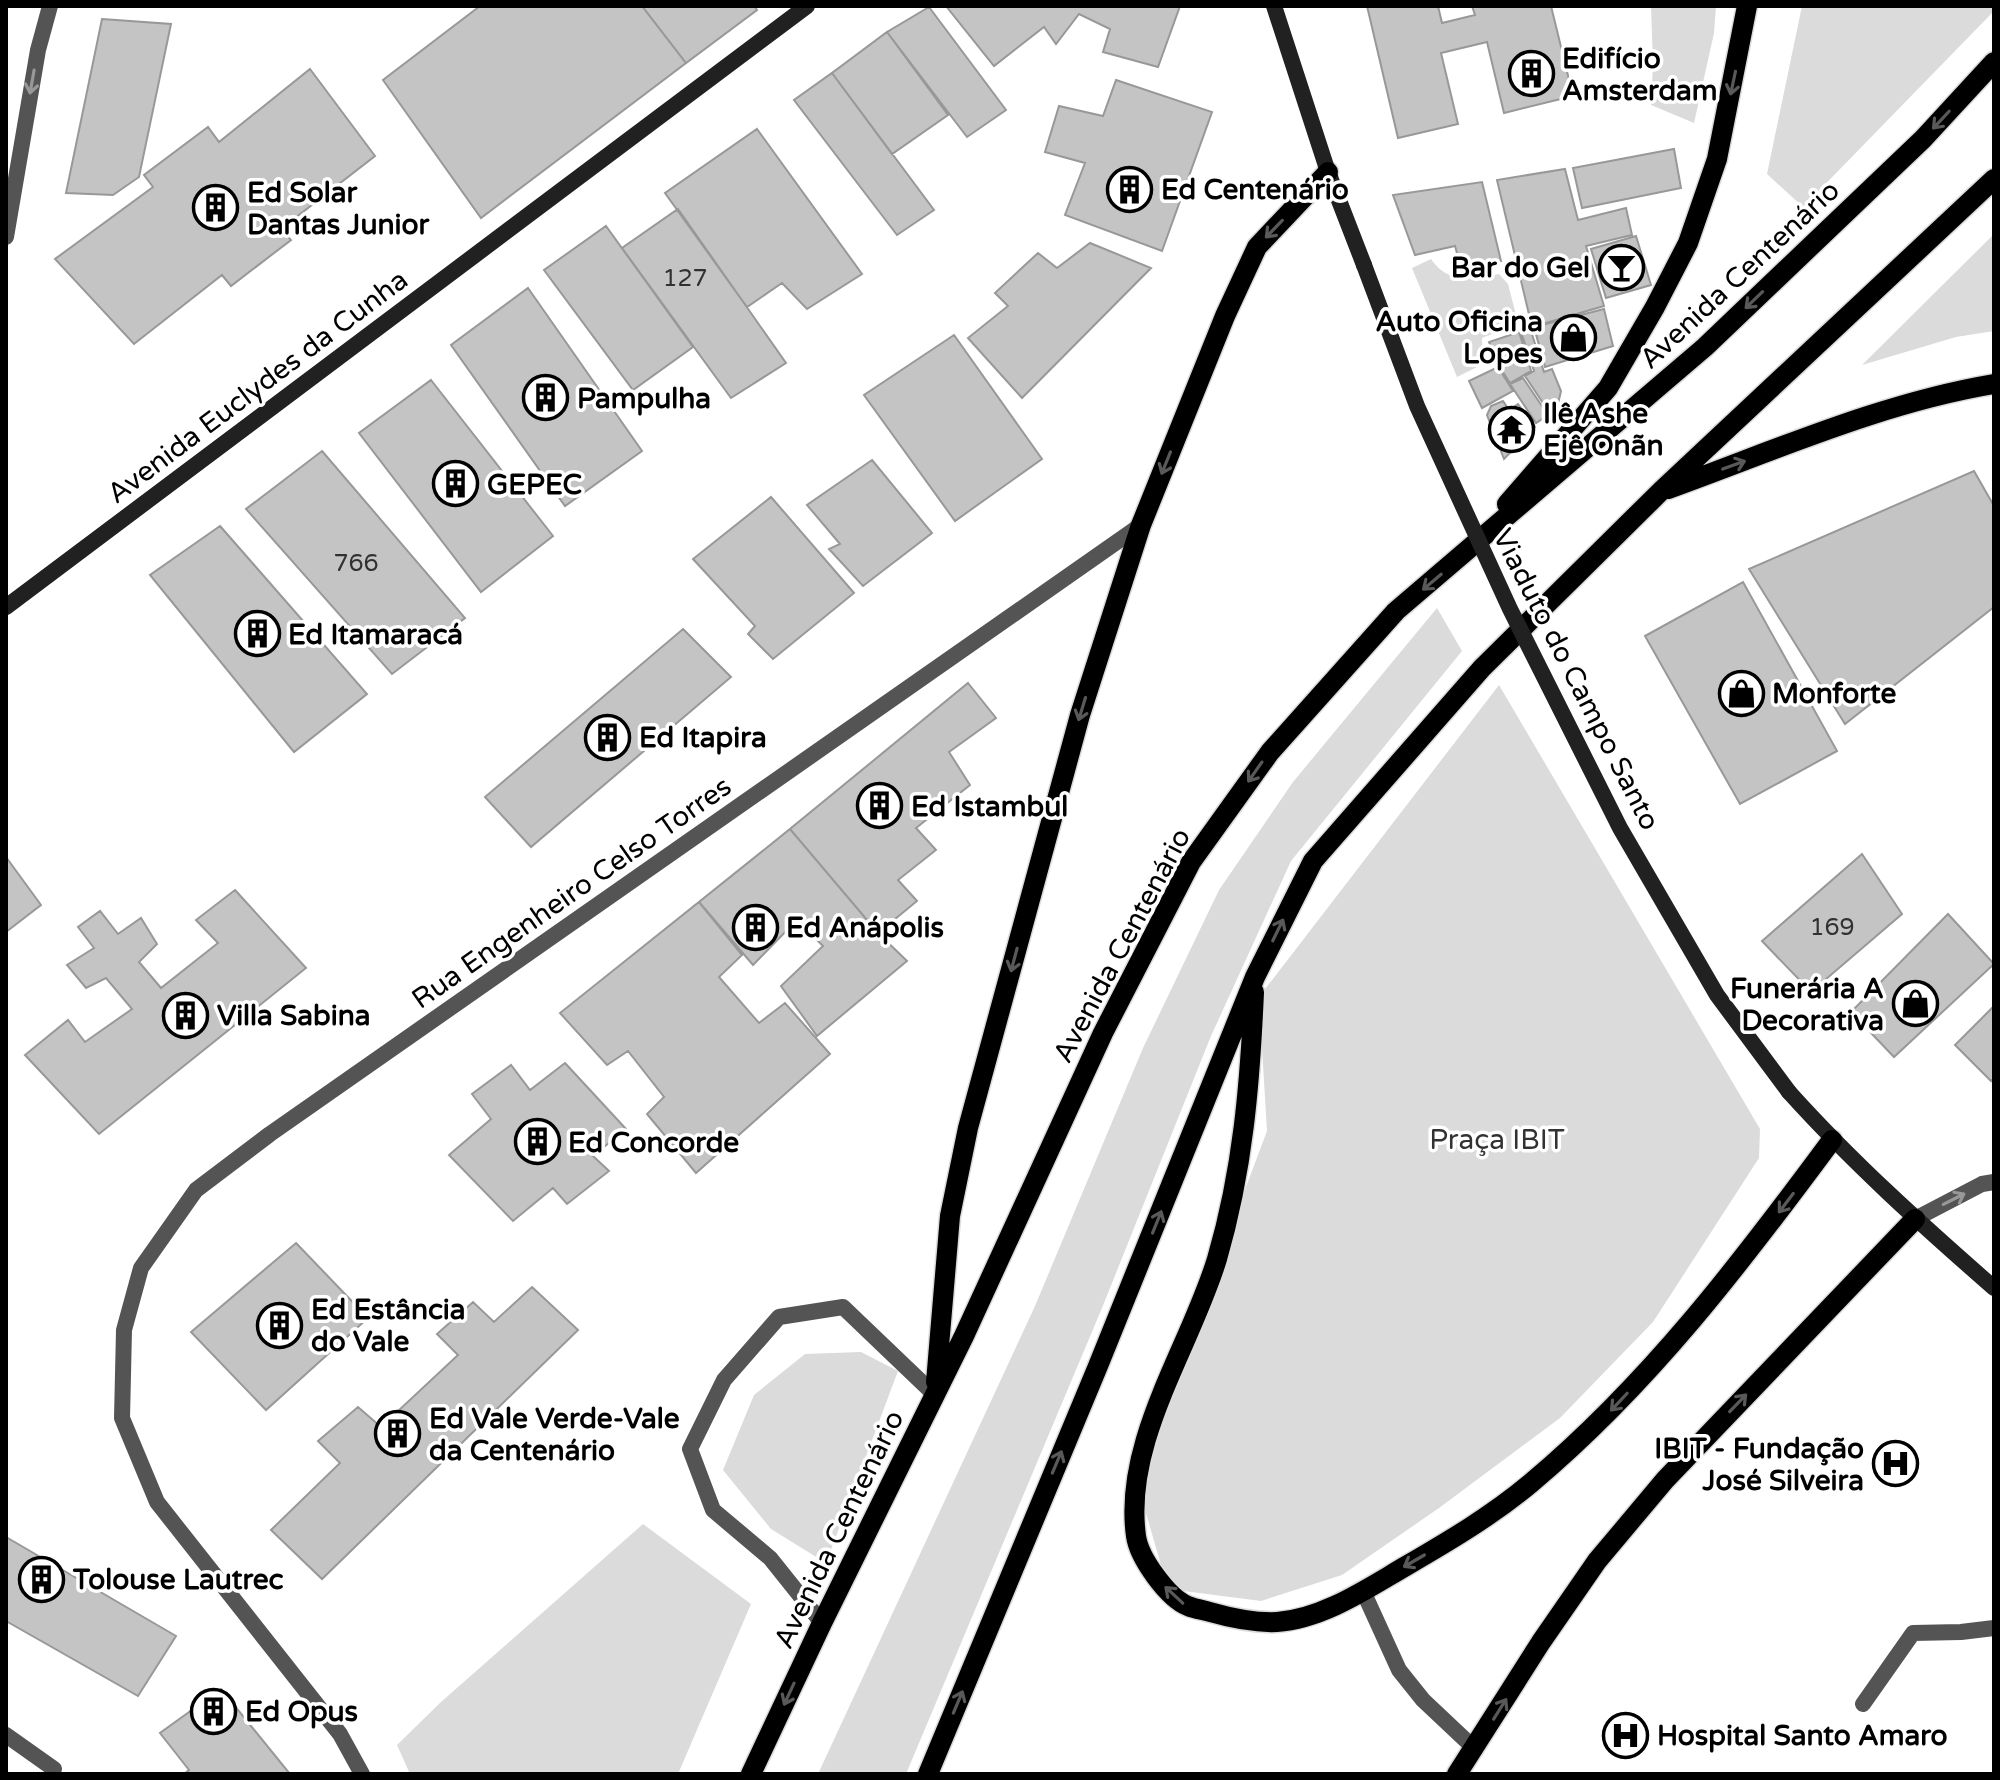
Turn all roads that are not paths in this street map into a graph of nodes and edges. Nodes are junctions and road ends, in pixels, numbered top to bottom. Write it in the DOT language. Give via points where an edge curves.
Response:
graph roads {
  1 [pos="50,6"];
  2 [pos="807,6"];
  3 [pos="1274,6"];
  4 [pos="1747,6"];
  5 [pos="1994,62"];
  6 [pos="1328,172"];
  7 [pos="1994,179"];
  8 [pos="6,237"];
  9 [pos="1994,384"];
  10 [pos="1661,491"];
  11 [pos="1141,525"];
  12 [pos="1460,558"];
  13 [pos="6,607"];
  14 [pos="1255,977"];
  15 [pos="1832,1140"];
  16 [pos="1994,1182"];
  17 [pos="1915,1219"];
  18 [pos="1994,1288"];
  19 [pos="935,1395"];
  20 [pos="1363,1591"];
  21 [pos="822,1623"];
  22 [pos="1994,1628"];
  23 [pos="1863,1704"];
  24 [pos="6,1735"];
  25 [pos="1475,1749"];
  26 [pos="54,1769"];
  27 [pos="362,1774"];
  28 [pos="751,1774"];
  29 [pos="928,1774"];
  30 [pos="1457,1774"];
  1 -- 8 [label="street, one-way"];
  2 -- 13 [label="main road, Avenida Euclydes da Cunha"];
  3 -- 6 [label="main road, Viaduto do Campo Santo"];
  4 -- 12 [label="main road, one-way" via="1717,159 1688,243 1655,307 1608,388"];
  5 -- 12 [label="main road, Avenida Centenário, one-way" via="1923,139 1705,347"];
  6 -- 11 [label="main road, one-way" via="1257,247"];
  6 -- 15 [label="main road, Viaduto do Campo Santo, bridge" via="1424,421 1510,609 1620,828 1717,995"];
  7 -- 10 [label="main road"];
  10 -- 9 [label="main road, one-way" via="1854,418"];
  14 -- 10 [label="main road, one-way" via="1313,861 1482,668"];
  11 -- 19 [label="main road, one-way" via="1080,715 968,1128 950,1216"];
  11 -- 27 [label="street, Rua Engenheiro Celso Torres" via="270,1134 196,1190 141,1268 124,1330 122,1418 157,1502 340,1734"];
  12 -- 19 [label="main road, Avenida Centenário, one-way" via="1396,611 1270,752 1191,862 1103,1033"];
  20 -- 14 [label="main road, one-way" via="1317,1612 1277,1622 1230,1618 1186,1606 1156,1578 1136,1541 1133,1497 1142,1453 1202,1303 1234,1191 1249,1101"];
  29 -- 14 [label="main road, one-way"];
  15 -- 17 [label="main road, Viaduto do Campo Santo"];
  15 -- 20 [label="main road, one-way" via="1736,1268 1606,1415 1529,1485 1451,1540"];
  17 -- 16 [label="street, one-way"];
  17 -- 18 [label="main road, Viaduto do Campo Santo"];
  25 -- 17 [label="main road, one-way" via="1606,1549 1665,1480"];
  19 -- 21 [label="main road, Avenida Centenário"];
  19 -- 21 [label="street" via="843,1307 779,1317 724,1380 690,1449 713,1510 770,1558"];
  20 -- 25 [label="street" via="1399,1670"];
  21 -- 28 [label="main road, Avenida Centenário, one-way"];
  22 -- 23 [label="street" via="1913,1633"];
  24 -- 26 [label="street"];
  25 -- 30 [label="main road"];
}
